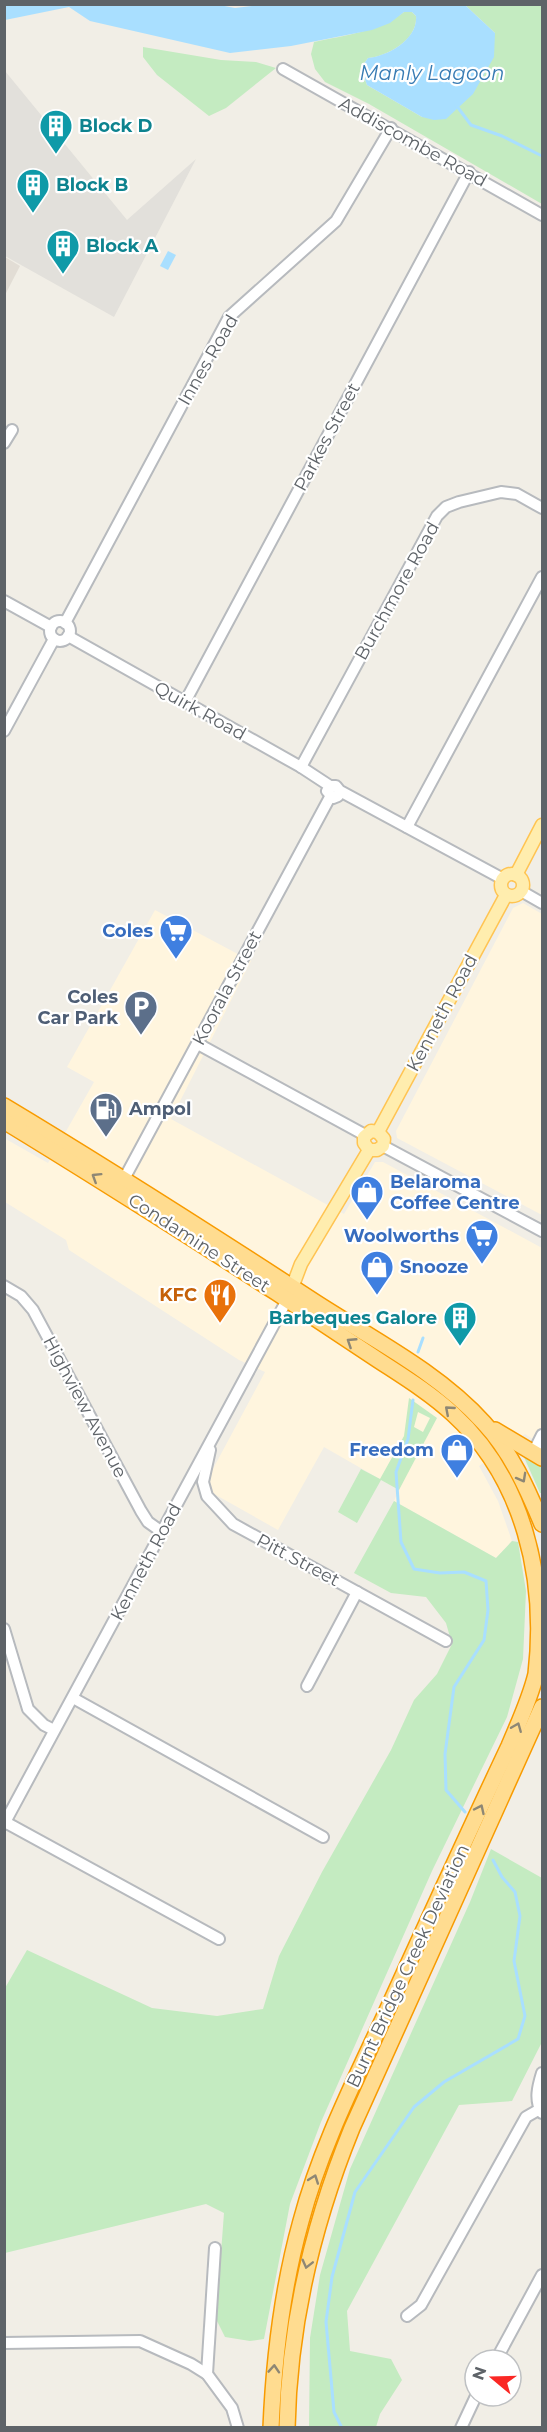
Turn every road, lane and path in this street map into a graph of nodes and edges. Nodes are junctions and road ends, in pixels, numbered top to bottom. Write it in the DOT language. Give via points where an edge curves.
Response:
graph roads {
  1 [pos="284,69"];
  2 [pos="390,128"];
  3 [pos="469,172"];
  4 [pos="543,215"];
  5 [pos="12,430"];
  6 [pos="4,443"];
  7 [pos="543,508"];
  8 [pos="543,577"];
  9 [pos="4,601"];
  10 [pos="65,623"];
  11 [pos="51,627"];
  12 [pos="68,636"];
  13 [pos="54,639"];
  14 [pos="185,702"];
  15 [pos="4,731"];
  16 [pos="301,767"];
  17 [pos="333,791"];
  18 [pos="543,825"];
  19 [pos="407,827"];
  20 [pos="516,875"];
  21 [pos="503,879"];
  22 [pos="522,891"];
  23 [pos="506,895"];
  24 [pos="543,903"];
  25 [pos="198,1044"];
  26 [pos="4,1106"];
  27 [pos="4,1121"];
  28 [pos="378,1132"];
  29 [pos="365,1135"];
  30 [pos="382,1146"];
  31 [pos="369,1150"];
  32 [pos="124,1179"];
  33 [pos="543,1231"];
  34 [pos="4,1286"];
  35 [pos="290,1294"];
  36 [pos="485,1423"];
  37 [pos="543,1435"];
  38 [pos="211,1441"];
  39 [pos="538,1456"];
  40 [pos="536,1508"];
  41 [pos="162,1532"];
  42 [pos="357,1592"];
  43 [pos="4,1629"];
  44 [pos="446,1641"];
  45 [pos="307,1686"];
  46 [pos="73,1698"];
  47 [pos="543,1707"];
  48 [pos="54,1730"];
  49 [pos="5,1823"];
  50 [pos="323,1837"];
  51 [pos="219,1939"];
  52 [pos="543,2073"];
  53 [pos="541,2111"];
  54 [pos="215,2248"];
  55 [pos="543,2274"];
  56 [pos="532,2294"];
  57 [pos="543,2300"];
  58 [pos="406,2316"];
  59 [pos="4,2343"];
  60 [pos="503,2348"];
  61 [pos="207,2374"];
  62 [pos="470,2408"];
  63 [pos="238,2427"];
  64 [pos="271,2427"];
  65 [pos="287,2427"];
  66 [pos="461,2427"];
  1 -- 2 [label="street, Addiscombe Road"];
  2 -- 3 [label="street, Addiscombe Road"];
  2 -- 10 [label="street, Innes Road" via="336,221 229,317"];
  3 -- 4 [label="street, Addiscombe Road"];
  3 -- 14 [label="street, Parkes Street"];
  5 -- 6 [label="street"];
  7 -- 16 [label="street, Burchmore Road" via="517,494 501,492 459,502 437,516"];
  8 -- 19 [label="street"];
  9 -- 11 [label="street"];
  10 -- 11 [label="street" via="56,622"];
  10 -- 12 [label="street"];
  11 -- 13 [label="street"];
  12 -- 13 [label="street" via="60,641"];
  12 -- 14 [label="street, Quirk Road"];
  13 -- 15 [label="street"];
  14 -- 16 [label="street, Quirk Road"];
  16 -- 17 [label="street, Quirk Road"];
  17 -- 19 [label="street, Quirk Road"];
  17 -- 25 [label="street, Koorala Street"];
  18 -- 20 [label="main road"];
  19 -- 21 [label="street, Quirk Road"];
  20 -- 21 [label="main road" via="509,874"];
  20 -- 22 [label="main road" via="522,881"];
  21 -- 23 [label="main road" via="501,887"];
  22 -- 23 [label="main road" via="516,896"];
  22 -- 24 [label="street"];
  23 -- 28 [label="main road, Kenneth Road"];
  25 -- 29 [label="street"];
  25 -- 32 [label="street, Koorala Street"];
  26 -- 32 [label="highway, Condamine Street"];
  35 -- 27 [label="highway, Condamine Street, one-way"];
  28 -- 29 [label="main road"];
  28 -- 30 [label="main road" via="384,1139"];
  29 -- 31 [label="main road" via="364,1143"];
  30 -- 31 [label="main road"];
  30 -- 33 [label="street"];
  31 -- 35 [label="main road, Kenneth Road" via="301,1264"];
  32 -- 35 [label="highway, Condamine Street"];
  34 -- 41 [label="street, Highview Avenue" via="21,1296 33,1310 141,1511"];
  35 -- 36 [label="highway, Condamine Street" via="403,1358 453,1393"];
  35 -- 38 [label="street, Kenneth Road"];
  40 -- 35 [label="highway, Condamine Street, one-way" via="443,1406"];
  36 -- 39 [label="highway"];
  36 -- 40 [label="highway, Burnt Bridge Creek Deviation, one-way" via="511,1459"];
  37 -- 39 [label="street"];
  38 -- 41 [label="street, Kenneth Road"];
  38 -- 42 [label="street, Pitt Street" via="203,1482 207,1496 218,1510 233,1524"];
  64 -- 40 [label="highway, Burnt Bridge Creek Deviation, one-way" via="281,2311 313,2181 355,2080 509,1746 536,1673 542,1629"];
  41 -- 46 [label="street, Kenneth Road"];
  42 -- 44 [label="street, Pitt Street"];
  42 -- 45 [label="street"];
  43 -- 48 [label="street" via="28,1709"];
  46 -- 48 [label="street, Kenneth Road"];
  46 -- 50 [label="street"];
  47 -- 65 [label="highway, Burnt Bridge Creek Deviation, one-way" via="329,2185 298,2308"];
  48 -- 49 [label="street, Kenneth Road"];
  49 -- 51 [label="street"];
  52 -- 53 [label="street" via="538,2088"];
  53 -- 58 [label="street" via="526,2116 421,2305"];
  54 -- 61 [label="street"];
  55 -- 56 [label="street"];
  56 -- 57 [label="street"];
  56 -- 60 [label="street"];
  59 -- 61 [label="street" via="140,2341"];
  61 -- 63 [label="street" via="232,2408"];
  62 -- 66 [label="street"];
}
